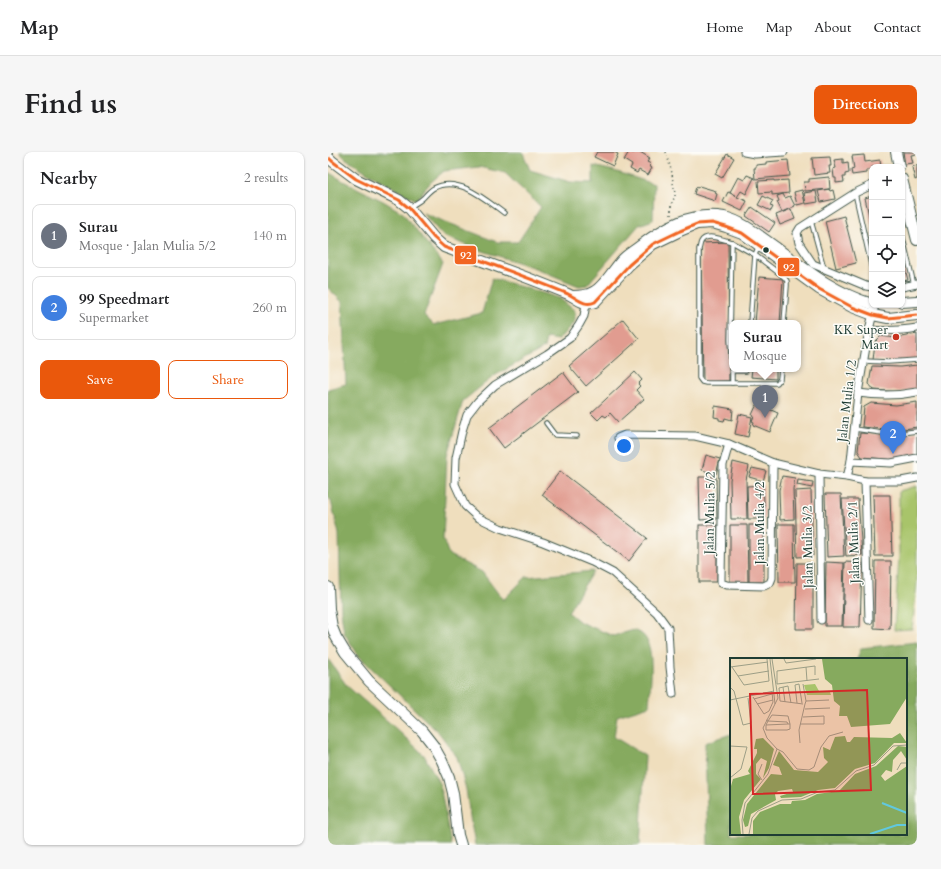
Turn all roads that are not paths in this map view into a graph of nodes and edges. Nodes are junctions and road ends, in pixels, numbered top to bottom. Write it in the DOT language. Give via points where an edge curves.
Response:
graph roads {
  1 [pos="744,152"];
  2 [pos="784,152"];
  3 [pos="896,152"];
  4 [pos="328,157"];
  5 [pos="898,164"];
  6 [pos="869,186"];
  7 [pos="905,191"];
  8 [pos="855,193"];
  9 [pos="409,208"];
  10 [pos="504,213"];
  11 [pos="811,221"];
  12 [pos="903,236"];
  13 [pos="917,240"];
  14 [pos="758,241"];
  15 [pos="732,242"];
  16 [pos="869,256"];
  17 [pos="824,268"];
  18 [pos="916,284"];
  19 [pos="869,286"];
  20 [pos="905,286"];
  21 [pos="572,296"];
  22 [pos="917,301"];
  23 [pos="905,302"];
  24 [pos="869,303"];
  25 [pos="586,304"];
  26 [pos="874,310"];
  27 [pos="917,315"];
  28 [pos="730,320"];
  29 [pos="750,320"];
  30 [pos="784,320"];
  31 [pos="917,328"];
  32 [pos="869,330"];
  33 [pos="917,360"];
  34 [pos="864,361"];
  35 [pos="732,372"];
  36 [pos="782,372"];
  37 [pos="732,383"];
  38 [pos="917,392"];
  39 [pos="858,393"];
  40 [pos="546,423"];
  41 [pos="855,429"];
  42 [pos="917,431"];
  43 [pos="577,436"];
  44 [pos="618,438"];
  45 [pos="729,444"];
  46 [pos="917,458"];
  47 [pos="851,461"];
  48 [pos="773,463"];
  49 [pos="819,474"];
  50 [pos="847,477"];
  51 [pos="917,478"];
  52 [pos="865,482"];
  53 [pos="770,584"];
  54 [pos="328,587"];
  55 [pos="821,620"];
  56 [pos="869,620"];
  57 [pos="673,694"];
  58 [pos="461,845"];
  1 -- 2 [label="street"];
  3 -- 5 [label="street"];
  4 -- 9 [label="street" via="356,179 399,200"];
  6 -- 8 [label="street"];
  7 -- 13 [label="street"];
  8 -- 11 [label="street"];
  8 -- 16 [label="lane"];
  9 -- 10 [label="lane" via="434,188 445,184 474,192"];
  9 -- 21 [label="street" via="444,247"];
  11 -- 17 [label="lane"];
  11 -- 17 [label="street" via="800,228 797,234 799,243 813,264"];
  12 -- 18 [label="lane"];
  14 -- 15 [label="lane"];
  14 -- 21 [label="street" via="742,224 723,217 708,216 682,221 650,238 623,259 594,292"];
  14 -- 24 [label="street" via="845,294"];
  14 -- 25 [label="street" via="712,223 697,224 653,244 629,265 595,302"];
  14 -- 26 [label="street" via="819,289 852,307"];
  14 -- 29 [label="lane"];
  14 -- 30 [label="lane" via="787,281"];
  15 -- 28 [label="lane"];
  15 -- 37 [label="lane" via="712,237 701,242 699,350 699,378 702,382"];
  17 -- 19 [label="street"];
  18 -- 20 [label="street"];
  21 -- 25 [label="street"];
  22 -- 23 [label="street"];
  25 -- 57 [label="street" via="584,316 570,338 495,384 467,416 456,458 455,484 465,506 477,517 592,562 613,573 657,613 668,628"];
  26 -- 27 [label="street" via="888,318"];
  26 -- 32 [label="street, Jalan Mulia 1/2"];
  31 -- 32 [label="street"];
  32 -- 34 [label="street, Jalan Mulia 1/2"];
  33 -- 34 [label="lane"];
  34 -- 39 [label="street, Jalan Mulia 1/2"];
  35 -- 37 [label="lane"];
  36 -- 37 [label="lane" via="778,383"];
  38 -- 39 [label="street" via="889,396"];
  39 -- 41 [label="street, Jalan Mulia 1/2"];
  40 -- 43 [label="lane" via="555,435"];
  41 -- 42 [label="lane" via="882,433"];
  41 -- 47 [label="street, Jalan Mulia 1/2"];
  44 -- 45 [label="street, Jalan Mulia 2/1" via="625,435 694,436"];
  45 -- 48 [label="street, Jalan Mulia 2/1"];
  45 -- 53 [label="street, Jalan Mulia 5/2" via="723,465 721,583 764,586"];
  46 -- 47 [label="street" via="891,463"];
  47 -- 50 [label="street, Jalan Mulia 1/2"];
  48 -- 49 [label="street, Jalan Mulia 2/1"];
  48 -- 53 [label="street, Jalan Mulia 4/2"];
  49 -- 50 [label="street, Jalan Mulia 2/1"];
  49 -- 55 [label="street, Jalan Mulia 3/2"];
  50 -- 52 [label="street, Jalan Mulia 2/1"];
  51 -- 52 [label="street"];
  52 -- 56 [label="street, Jalan Mulia 2/1"];
  54 -- 58 [label="street" via="332,627 345,652 368,682 422,731 442,761 453,793"];
}
